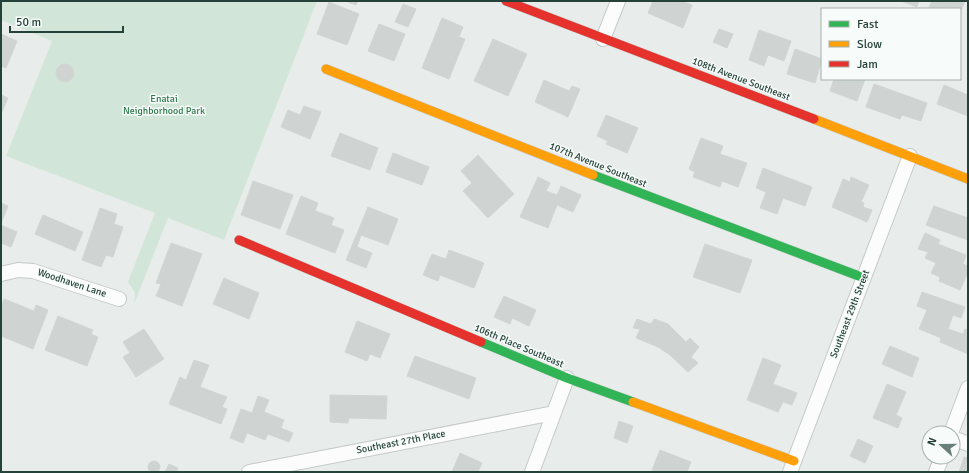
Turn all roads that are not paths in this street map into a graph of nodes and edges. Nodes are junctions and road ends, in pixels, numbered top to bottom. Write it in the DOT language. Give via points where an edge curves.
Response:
graph roads {
  1 [pos="506,1"];
  2 [pos="618,1"];
  3 [pos="603,39"];
  4 [pos="326,69"];
  5 [pos="910,156"];
  6 [pos="968,179"];
  7 [pos="239,240"];
  8 [pos="1,274"];
  9 [pos="864,278"];
  10 [pos="119,299"];
  11 [pos="567,378"];
  12 [pos="968,388"];
  13 [pos="554,413"];
  14 [pos="954,425"];
  15 [pos="792,467"];
  16 [pos="249,472"];
  17 [pos="532,472"];
  1 -- 3 [label="street, 108th Avenue Southeast"];
  2 -- 3 [label="street"];
  3 -- 5 [label="street, 108th Avenue Southeast"];
  4 -- 9 [label="street, 107th Avenue Southeast"];
  5 -- 6 [label="street, 108th Avenue Southeast"];
  5 -- 9 [label="street, Southeast 29th Street"];
  7 -- 11 [label="street, 106th Place Southeast"];
  8 -- 10 [label="street, Woodhaven Lane" via="18,270 33,271"];
  9 -- 15 [label="street, Southeast 29th Street"];
  11 -- 13 [label="street"];
  11 -- 15 [label="street, 106th Place Southeast"];
  12 -- 14 [label="street"];
  13 -- 16 [label="street, Southeast 27th Place"];
  13 -- 17 [label="street"];
}
